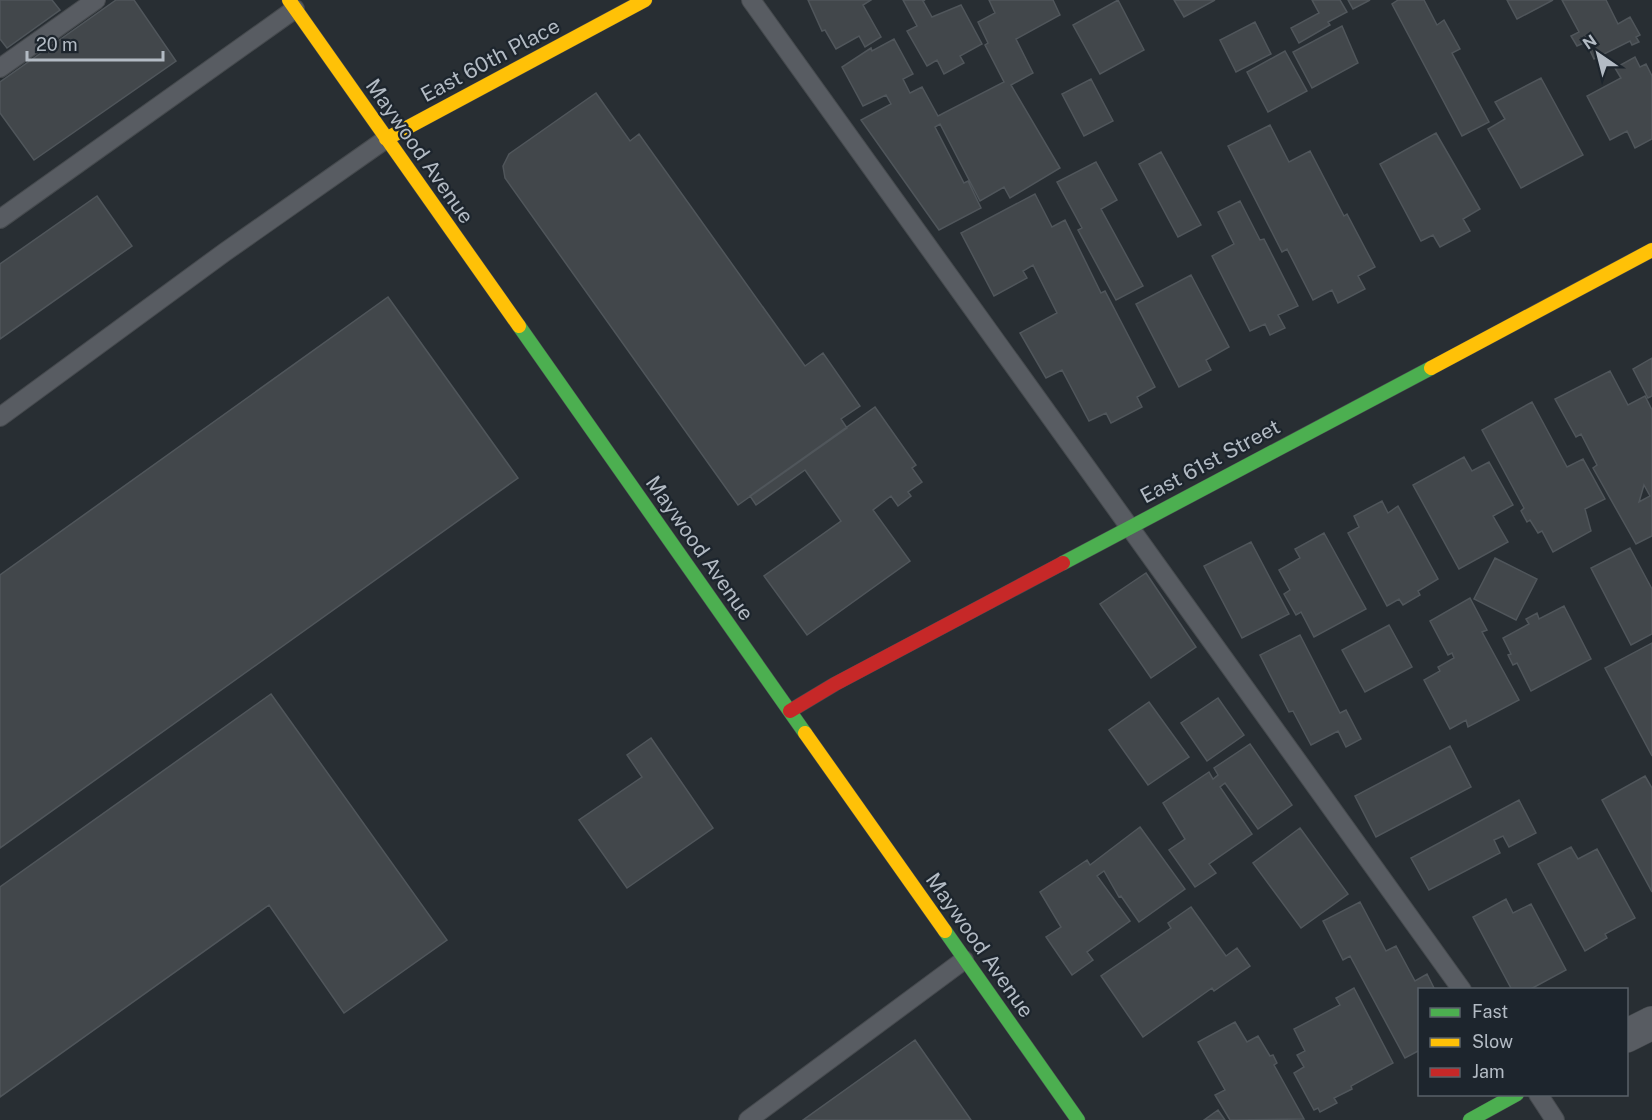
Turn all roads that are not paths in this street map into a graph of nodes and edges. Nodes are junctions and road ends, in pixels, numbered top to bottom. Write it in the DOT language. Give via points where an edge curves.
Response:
graph roads {
  1 [pos="96,0"];
  2 [pos="645,0"];
  3 [pos="751,0"];
  4 [pos="292,4"];
  5 [pos="0,68"];
  6 [pos="386,139"];
  7 [pos="0,219"];
  8 [pos="1652,250"];
  9 [pos="0,417"];
  10 [pos="1128,529"];
  11 [pos="790,711"];
  12 [pos="964,960"];
  13 [pos="1461,988"];
  14 [pos="1652,1023"];
  15 [pos="1628,1035"];
  16 [pos="1515,1096"];
  17 [pos="1539,1096"];
  18 [pos="748,1120"];
  19 [pos="1078,1120"];
  20 [pos="1470,1120"];
  21 [pos="1556,1120"];
  1 -- 5 [label="lane"];
  2 -- 6 [label="street, East 60th Place"];
  3 -- 10 [label="lane"];
  4 -- 6 [label="street, Maywood Avenue"];
  4 -- 7 [label="lane"];
  6 -- 9 [label="lane"];
  6 -- 11 [label="street, Maywood Avenue"];
  8 -- 10 [label="street, East 61st Street"];
  10 -- 11 [label="street, East 61st Street"];
  10 -- 13 [label="lane"];
  11 -- 12 [label="street, Maywood Avenue"];
  12 -- 18 [label="lane"];
  12 -- 19 [label="street, Maywood Avenue"];
  14 -- 15 [label="street"];
  16 -- 20 [label="street"];
  17 -- 21 [label="lane"];
}
